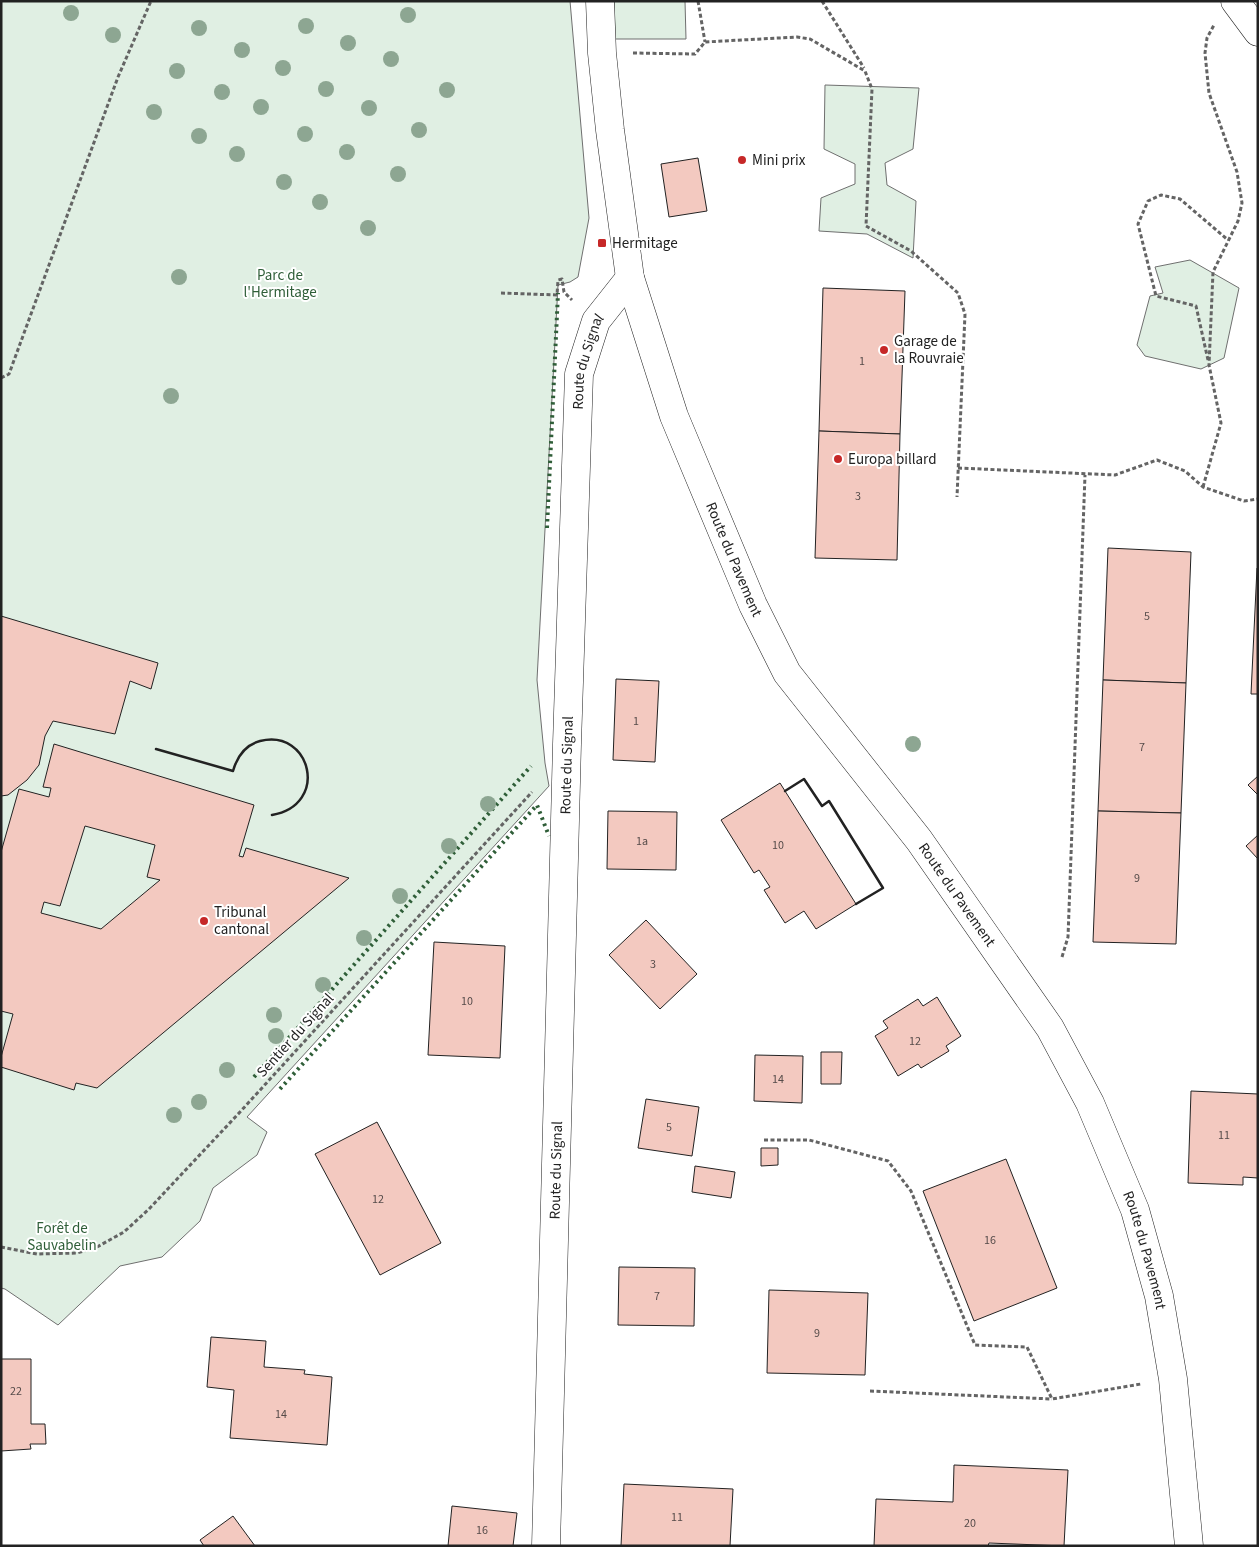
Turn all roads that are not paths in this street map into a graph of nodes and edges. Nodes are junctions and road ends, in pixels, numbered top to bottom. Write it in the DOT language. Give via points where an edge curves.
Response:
graph roads {
  1 [pos="600,1"];
  2 [pos="1227,11"];
  3 [pos="1258,32"];
  4 [pos="630,278"];
  5 [pos="546,1546"];
  6 [pos="1189,1546"];
  1 -- 4 [label="street" via="602,53"];
  2 -- 3 [label="street"];
  4 -- 5 [label="street, Route du Signal" via="596,321 579,374"];
  4 -- 6 [label="street, Route du Pavement" via="674,416 753,605 786,674 919,840 1050,1028 1115,1159 1135,1210 1159,1296 1175,1396"];
}
